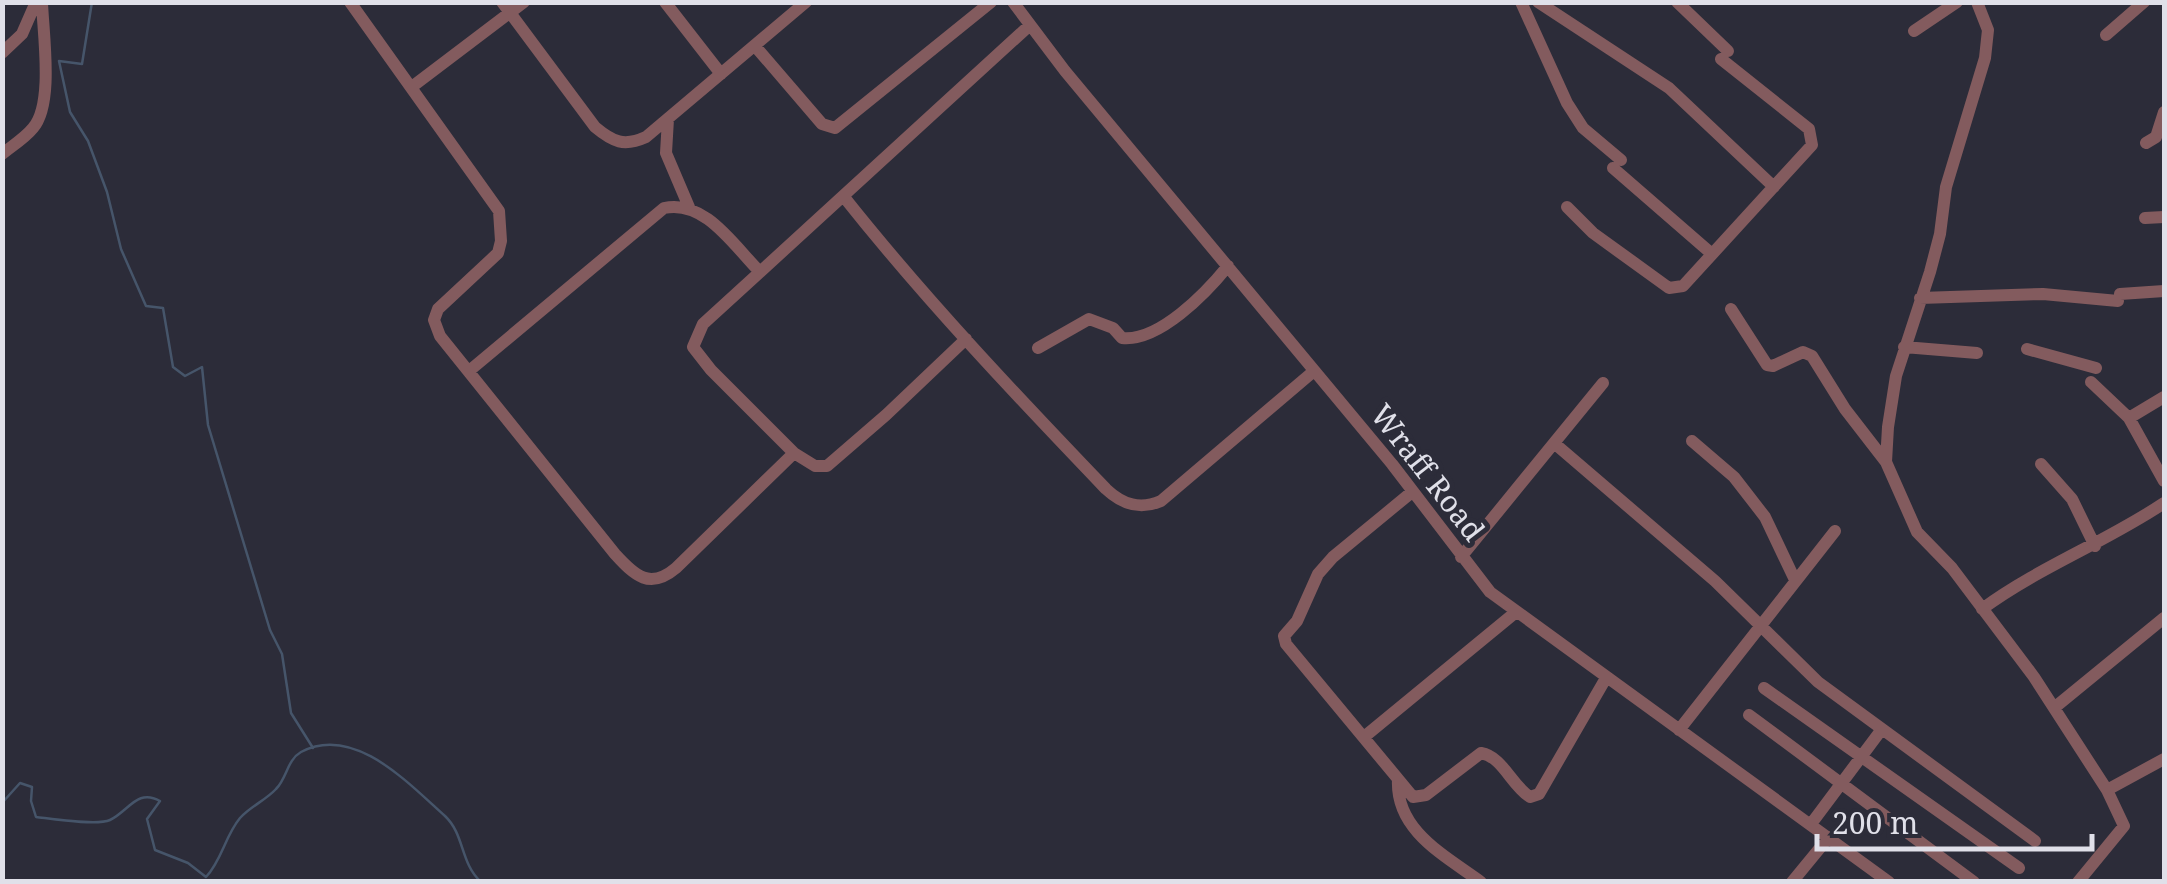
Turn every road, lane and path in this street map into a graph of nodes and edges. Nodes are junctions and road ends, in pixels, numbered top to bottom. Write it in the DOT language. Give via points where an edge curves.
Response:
graph roads {
  1 [pos="39,2"];
  2 [pos="350,2"];
  3 [pos="524,2"];
  4 [pos="665,2"];
  5 [pos="806,2"];
  6 [pos="991,2"];
  7 [pos="1013,2"];
  8 [pos="1521,2"];
  9 [pos="1538,2"];
  10 [pos="1677,2"];
  11 [pos="1957,2"];
  12 [pos="1977,2"];
  13 [pos="2144,2"];
  14 [pos="506,8"];
  15 [pos="1030,25"];
  16 [pos="1914,31"];
  17 [pos="2106,34"];
  18 [pos="754,46"];
  19 [pos="2,53"];
  20 [pos="721,74"];
  21 [pos="412,86"];
  22 [pos="2164,112"];
  23 [pos="668,118"];
  24 [pos="2146,143"];
  25 [pos="2,154"];
  26 [pos="1774,187"];
  27 [pos="680,190"];
  28 [pos="844,197"];
  29 [pos="672,206"];
  30 [pos="689,206"];
  31 [pos="1567,207"];
  32 [pos="2164,217"];
  33 [pos="2145,218"];
  34 [pos="1712,254"];
  35 [pos="1228,266"];
  36 [pos="760,272"];
  37 [pos="2164,291"];
  38 [pos="1920,298"];
  39 [pos="1731,309"];
  40 [pos="966,339"];
  41 [pos="1904,347"];
  42 [pos="1038,348"];
  43 [pos="2028,350"];
  44 [pos="1977,353"];
  45 [pos="469,371"];
  46 [pos="1314,371"];
  47 [pos="1602,383"];
  48 [pos="2164,397"];
  49 [pos="2129,418"];
  50 [pos="1692,441"];
  51 [pos="1554,443"];
  52 [pos="794,453"];
  53 [pos="1886,462"];
  54 [pos="2041,464"];
  55 [pos="2164,479"];
  56 [pos="1412,492"];
  57 [pos="2164,503"];
  58 [pos="1834,530"];
  59 [pos="2095,546"];
  60 [pos="1461,557"];
  61 [pos="1795,580"];
  62 [pos="1982,608"];
  63 [pos="1516,612"];
  64 [pos="2164,618"];
  65 [pos="1760,626"];
  66 [pos="1606,678"];
  67 [pos="1764,688"];
  68 [pos="2054,708"];
  69 [pos="1749,715"];
  70 [pos="1882,728"];
  71 [pos="1679,730"];
  72 [pos="1364,737"];
  73 [pos="1860,758"];
  74 [pos="2164,760"];
  75 [pos="1398,778"];
  76 [pos="1840,784"];
  77 [pos="2108,790"];
  78 [pos="1811,824"];
  79 [pos="1829,838"];
  80 [pos="2035,842"];
  81 [pos="2019,868"];
  82 [pos="2082,880"];
  83 [pos="1889,881"];
  84 [pos="1481,882"];
  85 [pos="1792,882"];
  86 [pos="1974,882"];
  1 -- 19 [label="street" via="22,34"];
  1 -- 25 [label="street" via="45,50 40,114 35,127"];
  2 -- 21 [label="street"];
  3 -- 14 [label="street"];
  4 -- 20 [label="street"];
  5 -- 18 [label="street"];
  6 -- 18 [label="street" via="835,128 822,124"];
  7 -- 15 [label="street, Wraff Road"];
  8 -- 34 [label="street" via="1583,128"];
  9 -- 26 [label="street" via="1669,88"];
  10 -- 26 [label="street" via="1724,55 1809,130 1812,145"];
  11 -- 16 [label="street"];
  12 -- 38 [label="street" via="1988,30 1985,58"];
  13 -- 17 [label="street"];
  14 -- 21 [label="street"];
  14 -- 23 [label="street" via="612,140 632,144"];
  15 -- 28 [label="street"];
  15 -- 35 [label="street, Wraff Road"];
  18 -- 20 [label="street"];
  20 -- 23 [label="street"];
  21 -- 45 [label="street" via="499,211 498,253 435,314 440,336"];
  22 -- 24 [label="street" via="2156,138"];
  23 -- 27 [label="street" via="666,153"];
  26 -- 34 [label="street"];
  27 -- 29 [label="street"];
  27 -- 30 [label="street"];
  28 -- 36 [label="street"];
  28 -- 40 [label="street"];
  29 -- 30 [label="street"];
  29 -- 45 [label="street"];
  30 -- 36 [label="street"];
  31 -- 34 [label="street" via="1668,288 1683,286"];
  32 -- 33 [label="street"];
  35 -- 42 [label="street" via="1204,295 1154,334 1122,338 1089,319"];
  35 -- 46 [label="street, Wraff Road"];
  36 -- 52 [label="street" via="703,324 693,347"];
  37 -- 38 [label="street"];
  38 -- 41 [label="street"];
  39 -- 53 [label="street" via="1767,365 1803,352 1812,356"];
  40 -- 46 [label="street" via="1106,490 1137,506 1161,501"];
  40 -- 52 [label="street" via="827,466"];
  41 -- 44 [label="street"];
  41 -- 53 [label="street"];
  43 -- 49 [label="street" via="2093,375"];
  45 -- 52 [label="street" via="615,554 648,579 676,568"];
  46 -- 56 [label="street, Wraff Road"];
  47 -- 51 [label="street"];
  48 -- 49 [label="street"];
  49 -- 55 [label="street"];
  50 -- 61 [label="street" via="1734,477 1765,517"];
  51 -- 60 [label="street"];
  51 -- 65 [label="street"];
  53 -- 62 [label="street" via="1918,532"];
  54 -- 59 [label="street" via="2072,500"];
  56 -- 60 [label="street, Wraff Road"];
  56 -- 72 [label="street" via="1333,557 1284,636"];
  57 -- 59 [label="street"];
  58 -- 61 [label="street"];
  59 -- 62 [label="street"];
  60 -- 63 [label="street, Wraff Road"];
  61 -- 65 [label="street"];
  62 -- 68 [label="street"];
  63 -- 66 [label="street, Wraff Road"];
  63 -- 72 [label="street"];
  64 -- 68 [label="street"];
  65 -- 70 [label="street" via="1818,682"];
  65 -- 71 [label="street"];
  66 -- 71 [label="street, Wraff Road"];
  66 -- 75 [label="street" via="1539,794 1520,791 1496,760 1481,753 1426,796 1413,796"];
  67 -- 73 [label="street"];
  68 -- 77 [label="street"];
  69 -- 76 [label="street"];
  70 -- 73 [label="street"];
  70 -- 80 [label="street"];
  71 -- 78 [label="street, Wraff Road"];
  72 -- 75 [label="street"];
  73 -- 76 [label="street"];
  73 -- 81 [label="street"];
  74 -- 77 [label="street"];
  75 -- 84 [label="street" via="1399,807 1415,831"];
  76 -- 78 [label="street"];
  76 -- 86 [label="street"];
  77 -- 82 [label="street" via="2124,826"];
  78 -- 79 [label="street, Wraff Road"];
  79 -- 83 [label="street, Wraff Road"];
  79 -- 85 [label="street"];
}
